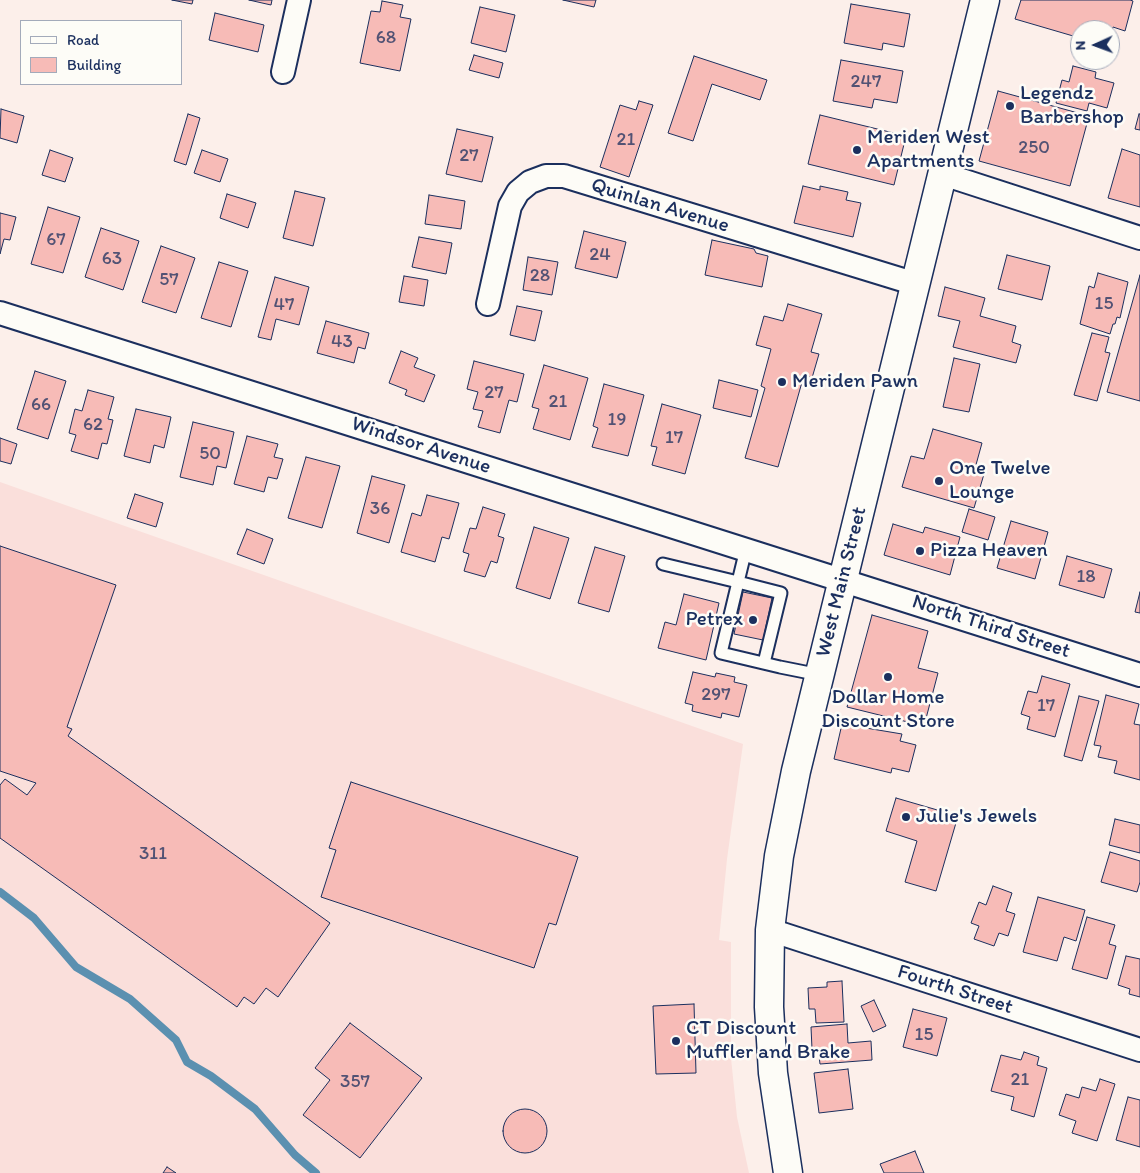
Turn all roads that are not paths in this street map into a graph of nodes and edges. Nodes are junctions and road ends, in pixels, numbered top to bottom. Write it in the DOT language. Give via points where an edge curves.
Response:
graph roads {
  1 [pos="299,0"];
  2 [pos="985,0"];
  3 [pos="283,72"];
  4 [pos="943,174"];
  5 [pos="1140,238"];
  6 [pos="916,284"];
  7 [pos="488,304"];
  8 [pos="0,313"];
  9 [pos="746,549"];
  10 [pos="662,564"];
  11 [pos="843,580"];
  12 [pos="738,582"];
  13 [pos="764,663"];
  14 [pos="820,675"];
  15 [pos="1140,675"];
  16 [pos="770,930"];
  17 [pos="1140,1050"];
  18 [pos="788,1173"];
  1 -- 3 [label="street"];
  2 -- 4 [label="main road, West Main Street"];
  4 -- 5 [label="street"];
  4 -- 6 [label="main road, West Main Street"];
  6 -- 7 [label="street, Quinlan Avenue" via="564,176 546,176 530,182 518,192 510,206"];
  6 -- 11 [label="main road, West Main Street"];
  8 -- 9 [label="street, Windsor Avenue"];
  9 -- 11 [label="street, Windsor Avenue"];
  9 -- 12 [label="lane"];
  10 -- 12 [label="lane"];
  11 -- 14 [label="main road, West Main Street"];
  11 -- 15 [label="street, North Third Street"];
  12 -- 13 [label="lane" via="781,593"];
  12 -- 13 [label="lane" via="721,653"];
  13 -- 14 [label="lane"];
  14 -- 16 [label="main road, West Main Street" via="779,856"];
  16 -- 17 [label="street, Fourth Street"];
  16 -- 18 [label="main road, West Main Street" via="769,1007 773,1073"];
}
